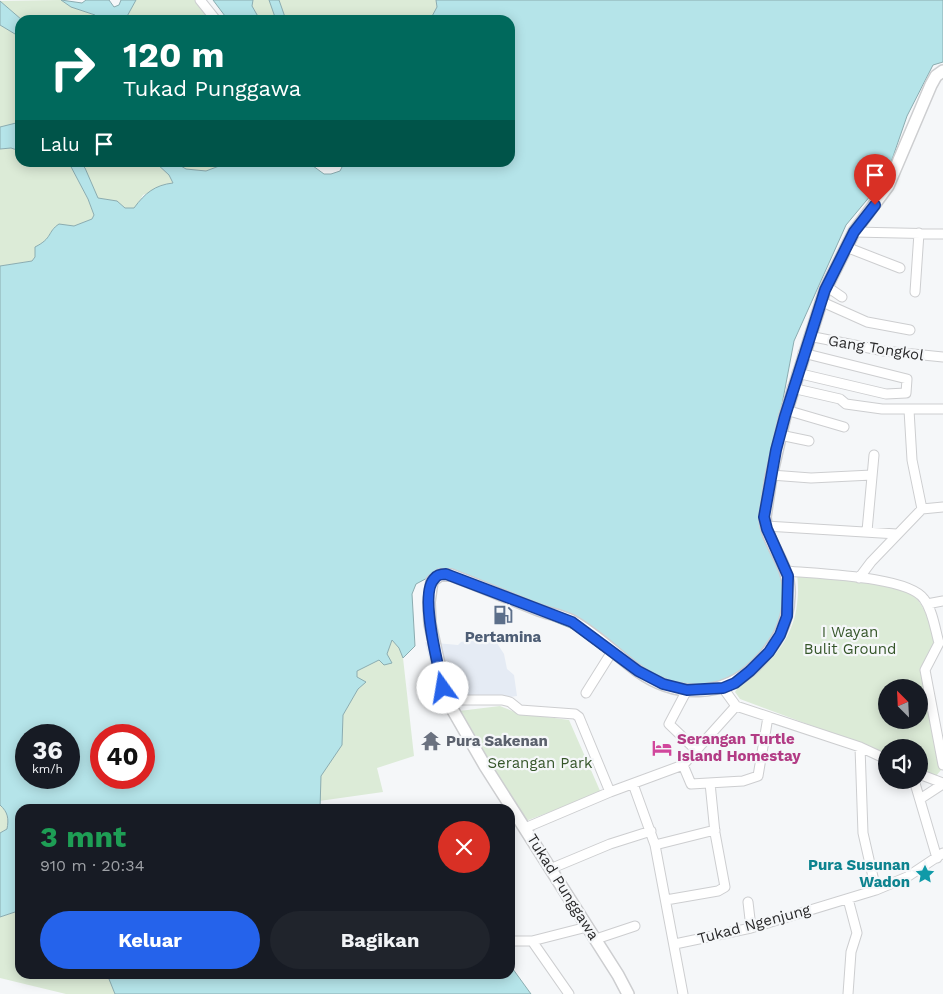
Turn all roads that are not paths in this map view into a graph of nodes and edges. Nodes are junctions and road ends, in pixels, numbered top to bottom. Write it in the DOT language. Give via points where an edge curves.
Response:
graph roads {
  1 [pos="200,0"];
  2 [pos="212,15"];
  3 [pos="943,71"];
  4 [pos="854,232"];
  5 [pos="919,233"];
  6 [pos="943,234"];
  7 [pos="846,247"];
  8 [pos="900,268"];
  9 [pos="826,286"];
  10 [pos="915,292"];
  11 [pos="842,297"];
  12 [pos="820,302"];
  13 [pos="910,330"];
  14 [pos="809,336"];
  15 [pos="803,353"];
  16 [pos="943,357"];
  17 [pos="797,373"];
  18 [pos="843,385"];
  19 [pos="792,388"];
  20 [pos="886,394"];
  21 [pos="840,399"];
  22 [pos="882,409"];
  23 [pos="943,409"];
  24 [pos="786,410"];
  25 [pos="909,410"];
  26 [pos="844,427"];
  27 [pos="780,435"];
  28 [pos="809,441"];
  29 [pos="874,455"];
  30 [pos="771,474"];
  31 [pos="872,475"];
  32 [pos="943,507"];
  33 [pos="922,509"];
  34 [pos="766,526"];
  35 [pos="867,531"];
  36 [pos="897,534"];
  37 [pos="787,571"];
  38 [pos="859,578"];
  39 [pos="943,601"];
  40 [pos="927,604"];
  41 [pos="613,650"];
  42 [pos="723,688"];
  43 [pos="687,690"];
  44 [pos="586,692"];
  45 [pos="447,700"];
  46 [pos="736,706"];
  47 [pos="768,717"];
  48 [pos="860,747"];
  49 [pos="695,749"];
  50 [pos="878,755"];
  51 [pos="683,765"];
  52 [pos="943,765"];
  53 [pos="928,777"];
  54 [pos="710,783"];
  55 [pos="943,783"];
  56 [pos="633,784"];
  57 [pos="917,789"];
  58 [pos="610,792"];
  59 [pos="920,799"];
  60 [pos="510,804"];
  61 [pos="515,812"];
  62 [pos="525,828"];
  63 [pos="715,830"];
  64 [pos="651,831"];
  65 [pos="655,845"];
  66 [pos="940,856"];
  67 [pos="550,869"];
  68 [pos="876,890"];
  69 [pos="848,899"];
  70 [pos="666,900"];
  71 [pos="748,902"];
  72 [pos="635,926"];
  73 [pos="587,927"];
  74 [pos="751,928"];
  75 [pos="596,939"];
  76 [pos="515,941"];
  77 [pos="532,941"];
  78 [pos="675,944"];
  79 [pos="569,994"];
  80 [pos="628,994"];
  81 [pos="683,994"];
  82 [pos="848,994"];
  1 -- 2 [label="street"];
  3 -- 4 [label="street, Tukad Punggawa" via="931,85 888,186"];
  4 -- 5 [label="street"];
  4 -- 7 [label="street, Tukad Punggawa"];
  5 -- 6 [label="street"];
  5 -- 10 [label="street"];
  7 -- 8 [label="street"];
  7 -- 12 [label="street, Tukad Punggawa"];
  9 -- 11 [label="street"];
  12 -- 13 [label="street" via="867,322"];
  12 -- 14 [label="street, Tukad Punggawa"];
  14 -- 15 [label="street, Tukad Punggawa"];
  14 -- 16 [label="street, Gang Tongkol" via="884,351"];
  15 -- 17 [label="street, Tukad Punggawa"];
  15 -- 20 [label="street" via="908,380 906,394"];
  17 -- 18 [label="street"];
  17 -- 19 [label="street, Tukad Punggawa"];
  18 -- 20 [label="street"];
  18 -- 21 [label="street"];
  19 -- 21 [label="street"];
  19 -- 24 [label="street, Tukad Punggawa"];
  20 -- 22 [label="street"];
  21 -- 22 [label="street" via="846,404"];
  22 -- 25 [label="street"];
  23 -- 25 [label="street"];
  24 -- 26 [label="street"];
  24 -- 27 [label="street, Tukad Punggawa"];
  25 -- 33 [label="street" via="912,460"];
  27 -- 28 [label="street"];
  27 -- 30 [label="street, Tukad Punggawa"];
  29 -- 31 [label="street"];
  30 -- 31 [label="street" via="812,478"];
  30 -- 34 [label="street, Tukad Punggawa"];
  31 -- 35 [label="street"];
  32 -- 33 [label="street"];
  33 -- 36 [label="street"];
  34 -- 35 [label="street"];
  34 -- 37 [label="street, Tukad Punggawa"];
  35 -- 36 [label="street"];
  36 -- 38 [label="street"];
  37 -- 38 [label="street"];
  37 -- 42 [label="street, Tukad Punggawa" via="790,594 780,635 750,671"];
  38 -- 40 [label="street" via="907,588"];
  39 -- 40 [label="street"];
  40 -- 52 [label="street" via="939,643 925,670"];
  41 -- 43 [label="street, Tukad Punggawa" via="650,678"];
  41 -- 44 [label="street"];
  41 -- 45 [label="street, Tukad Punggawa" via="572,622 452,575 440,575 432,581 429,602 435,651"];
  42 -- 43 [label="street, Tukad Punggawa"];
  42 -- 46 [label="street"];
  43 -- 49 [label="street" via="670,724"];
  45 -- 58 [label="street" via="502,700 520,710 575,714"];
  45 -- 60 [label="street, Tukad Punggawa"];
  46 -- 47 [label="street"];
  46 -- 49 [label="street"];
  47 -- 48 [label="street"];
  47 -- 54 [label="street" via="758,776 743,782"];
  48 -- 50 [label="street"];
  48 -- 68 [label="street" via="863,833"];
  49 -- 51 [label="street"];
  51 -- 54 [label="street" via="690,783"];
  51 -- 56 [label="street"];
  53 -- 55 [label="street"];
  54 -- 63 [label="street"];
  55 -- 59 [label="street"];
  56 -- 58 [label="street"];
  56 -- 64 [label="street"];
  57 -- 59 [label="street"];
  58 -- 62 [label="street"];
  59 -- 66 [label="street"];
  61 -- 62 [label="street, Tukad Punggawa"];
  62 -- 67 [label="street, Tukad Punggawa"];
  63 -- 65 [label="street"];
  63 -- 70 [label="street" via="724,889"];
  64 -- 65 [label="street"];
  64 -- 67 [label="street"];
  65 -- 70 [label="street"];
  66 -- 68 [label="street, Tukad Ngenjung" via="907,877"];
  67 -- 73 [label="street, Tukad Punggawa"];
  68 -- 69 [label="street, Tukad Ngenjung"];
  69 -- 74 [label="street, Tukad Ngenjung"];
  69 -- 82 [label="street" via="857,933 851,952"];
  70 -- 78 [label="street"];
  71 -- 74 [label="street"];
  72 -- 75 [label="street"];
  73 -- 75 [label="street, Tukad Punggawa"];
  73 -- 77 [label="street"];
  74 -- 78 [label="street, Tukad Ngenjung"];
  75 -- 80 [label="street, Tukad Punggawa"];
  76 -- 77 [label="street"];
  77 -- 79 [label="street"];
  78 -- 81 [label="street"];
}
